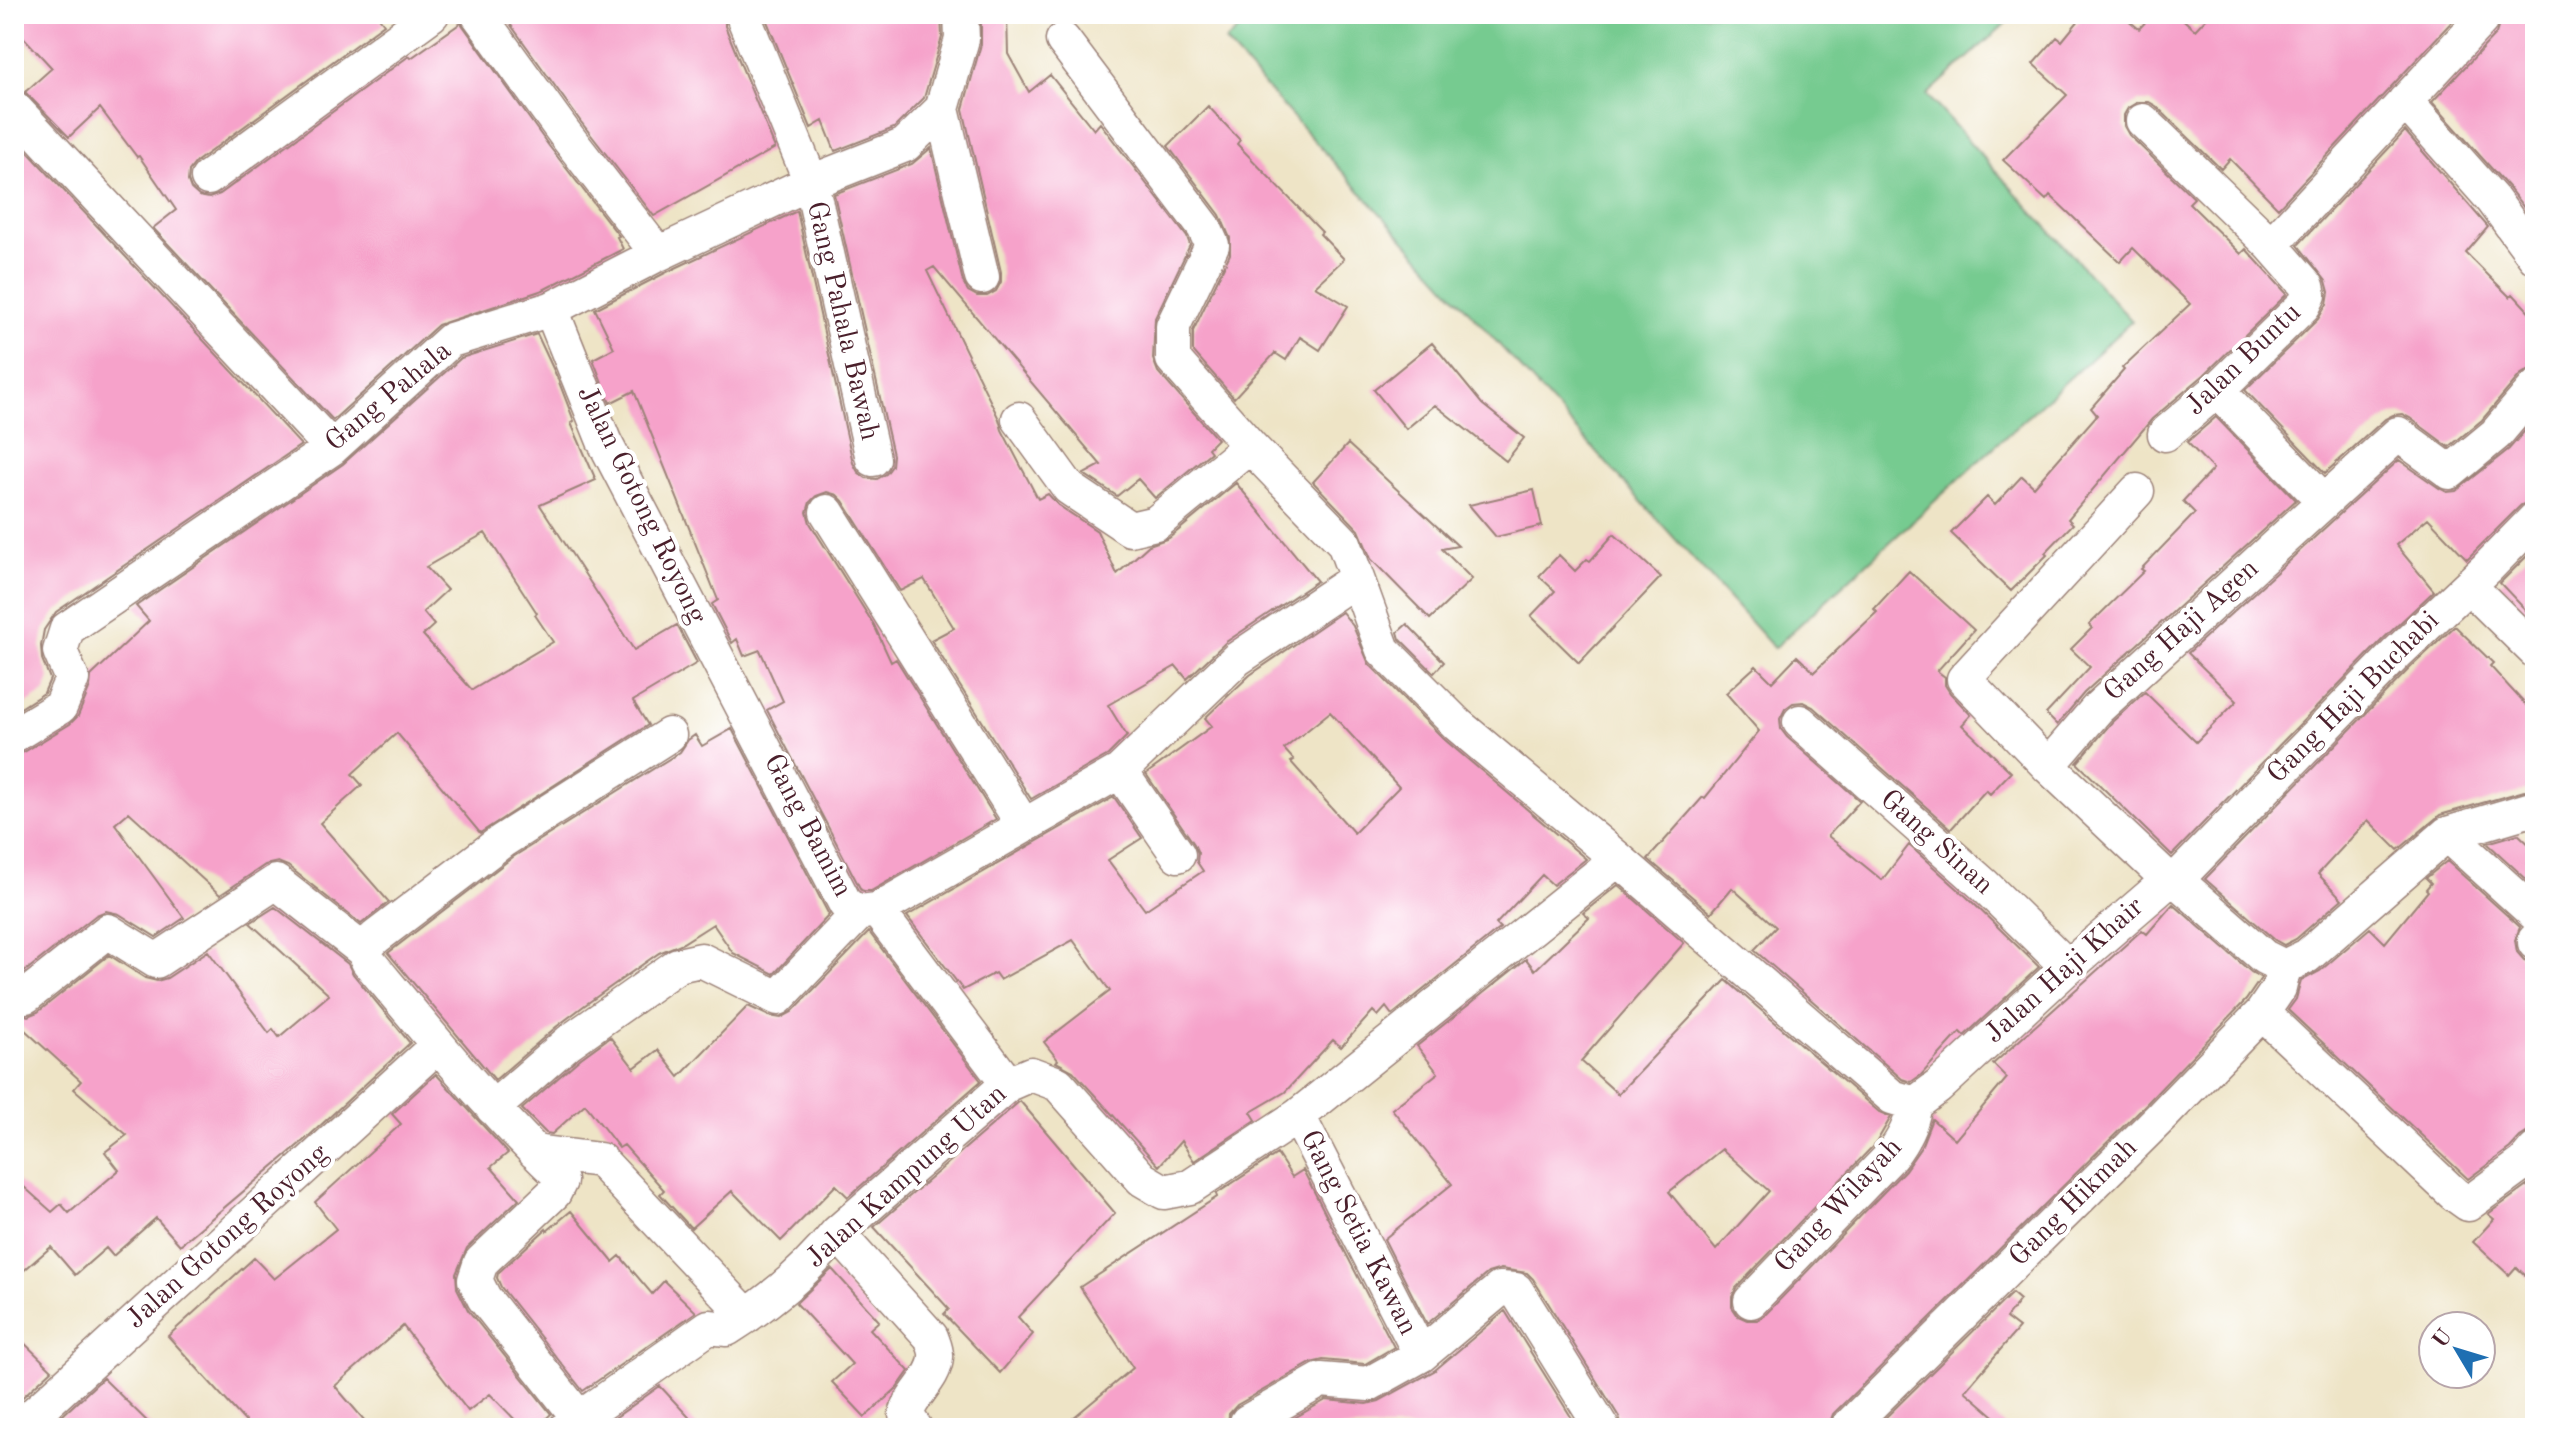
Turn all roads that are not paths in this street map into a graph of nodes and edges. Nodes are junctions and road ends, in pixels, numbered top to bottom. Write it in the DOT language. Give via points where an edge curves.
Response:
graph roads {
  1 [pos="432,14"];
  2 [pos="478,14"];
  3 [pos="961,14"];
  4 [pos="2483,14"];
  5 [pos="744,18"];
  6 [pos="1063,40"];
  7 [pos="2405,101"];
  8 [pos="14,108"];
  9 [pos="942,109"];
  10 [pos="2143,121"];
  11 [pos="208,178"];
  12 [pos="811,182"];
  13 [pos="2271,245"];
  14 [pos="658,254"];
  15 [pos="2535,257"];
  16 [pos="982,277"];
  17 [pos="551,309"];
  18 [pos="2535,388"];
  19 [pos="2217,390"];
  20 [pos="1019,419"];
  21 [pos="2165,434"];
  22 [pos="1250,446"];
  23 [pos="332,448"];
  24 [pos="873,459"];
  25 [pos="2137,491"];
  26 [pos="2324,501"];
  27 [pos="827,512"];
  28 [pos="2535,519"];
  29 [pos="1356,579"];
  30 [pos="2469,586"];
  31 [pos="2535,651"];
  32 [pos="738,697"];
  33 [pos="1800,722"];
  34 [pos="14,735"];
  35 [pos="669,735"];
  36 [pos="2048,766"];
  37 [pos="1120,771"];
  38 [pos="2535,808"];
  39 [pos="1024,826"];
  40 [pos="2447,834"];
  41 [pos="1178,855"];
  42 [pos="1618,859"];
  43 [pos="2173,880"];
  44 [pos="869,911"];
  45 [pos="2535,914"];
  46 [pos="365,952"];
  47 [pos="2068,967"];
  48 [pos="2284,967"];
  49 [pos="26,996"];
  50 [pos="2262,1013"];
  51 [pos="438,1045"];
  52 [pos="1008,1084"];
  53 [pos="1915,1104"];
  54 [pos="493,1108"];
  55 [pos="1298,1116"];
  56 [pos="535,1152"];
  57 [pos="2531,1162"];
  58 [pos="837,1233"];
  59 [pos="1751,1301"];
  60 [pos="747,1316"];
  61 [pos="1421,1355"];
  62 [pos="573,1423"];
  63 [pos="19,1428"];
  64 [pos="915,1428"];
  65 [pos="1248,1428"];
  66 [pos="1602,1428"];
  67 [pos="1847,1428"];
  1 -- 11 [label="street"];
  2 -- 14 [label="street"];
  3 -- 9 [label="street, Gang Pahala" via="962,39"];
  4 -- 7 [label="street"];
  5 -- 12 [label="street, Gang Pahala Bawah"];
  6 -- 22 [label="street" via="1204,227 1212,245 1173,326 1173,359"];
  7 -- 13 [label="street"];
  7 -- 15 [label="street" via="2493,200"];
  8 -- 23 [label="street"];
  9 -- 12 [label="street, Gang Pahala" via="905,145"];
  9 -- 16 [label="street"];
  10 -- 13 [label="street"];
  12 -- 14 [label="street, Gang Pahala"];
  12 -- 24 [label="street, Gang Pahala Bawah"];
  13 -- 19 [label="street, Jalan Buntu" via="2309,295"];
  14 -- 17 [label="street, Gang Pahala"];
  17 -- 23 [label="street, Gang Pahala" via="451,340"];
  17 -- 32 [label="street, Jalan Gotong Royong" via="604,441"];
  18 -- 26 [label="street, Gang Haji Agen" via="2496,434 2450,472 2398,434"];
  19 -- 21 [label="street, Jalan Buntu"];
  19 -- 26 [label="street"];
  20 -- 22 [label="street" via="1069,488 1130,529 1156,523"];
  22 -- 29 [label="street" via="1344,543"];
  23 -- 34 [label="street, Gang Pahala" via="67,629 60,651 72,679 60,707"];
  25 -- 36 [label="street" via="1964,679"];
  26 -- 36 [label="street, Gang Haji Agen" via="2098,708"];
  27 -- 39 [label="street"];
  28 -- 30 [label="street, Gang Haji Buchabi"];
  29 -- 37 [label="street" via="1237,659"];
  29 -- 42 [label="street" via="1383,650 1458,725"];
  30 -- 31 [label="street"];
  30 -- 43 [label="street, Gang Haji Buchabi"];
  32 -- 44 [label="street, Gang Bamim" via="846,905"];
  33 -- 47 [label="street, Gang Sinan"];
  35 -- 46 [label="street" via="502,841 376,937"];
  36 -- 43 [label="street"];
  37 -- 39 [label="street"];
  37 -- 41 [label="street"];
  38 -- 40 [label="street"];
  39 -- 44 [label="street"];
  40 -- 45 [label="street"];
  40 -- 48 [label="street" via="2307,956"];
  42 -- 53 [label="street" via="1892,1097"];
  42 -- 55 [label="street, Jalan Kampung Utan"];
  43 -- 47 [label="street, Jalan Haji Khair"];
  43 -- 48 [label="street, Jalan Haji Khair" via="2264,957"];
  44 -- 52 [label="street, Gang Bamim"];
  44 -- 54 [label="street" via="778,998 701,960 678,965 569,1042"];
  46 -- 49 [label="street" via="276,882 156,961 108,931"];
  46 -- 51 [label="street"];
  47 -- 53 [label="street, Jalan Haji Khair"];
  48 -- 50 [label="street, Gang Hikmah" via="2279,988"];
  50 -- 57 [label="street" via="2468,1204"];
  50 -- 67 [label="street, Gang Hikmah"];
  51 -- 54 [label="street"];
  51 -- 63 [label="street, Jalan Gotong Royong"];
  52 -- 55 [label="street, Jalan Kampung Utan" via="1031,1074 1058,1084 1142,1179 1164,1192 1190,1187"];
  52 -- 58 [label="street, Jalan Kampung Utan"];
  53 -- 59 [label="street, Gang Wilayah" via="1911,1123 1891,1156"];
  54 -- 56 [label="street"];
  55 -- 61 [label="street, Gang Setia Kawan"];
  56 -- 60 [label="street" via="600,1160"];
  56 -- 62 [label="street" via="560,1181 554,1193 481,1262 475,1280"];
  58 -- 60 [label="street, Jalan Kampung Utan" via="815,1261"];
  58 -- 64 [label="street" via="931,1337 937,1356 906,1415"];
  60 -- 62 [label="street, Jalan Kampung Utan" via="727,1329 709,1327"];
  61 -- 65 [label="street" via="1369,1384 1321,1380 1247,1422"];
  61 -- 66 [label="street, Gang Setia Kawan" via="1500,1289 1516,1290"];
}
